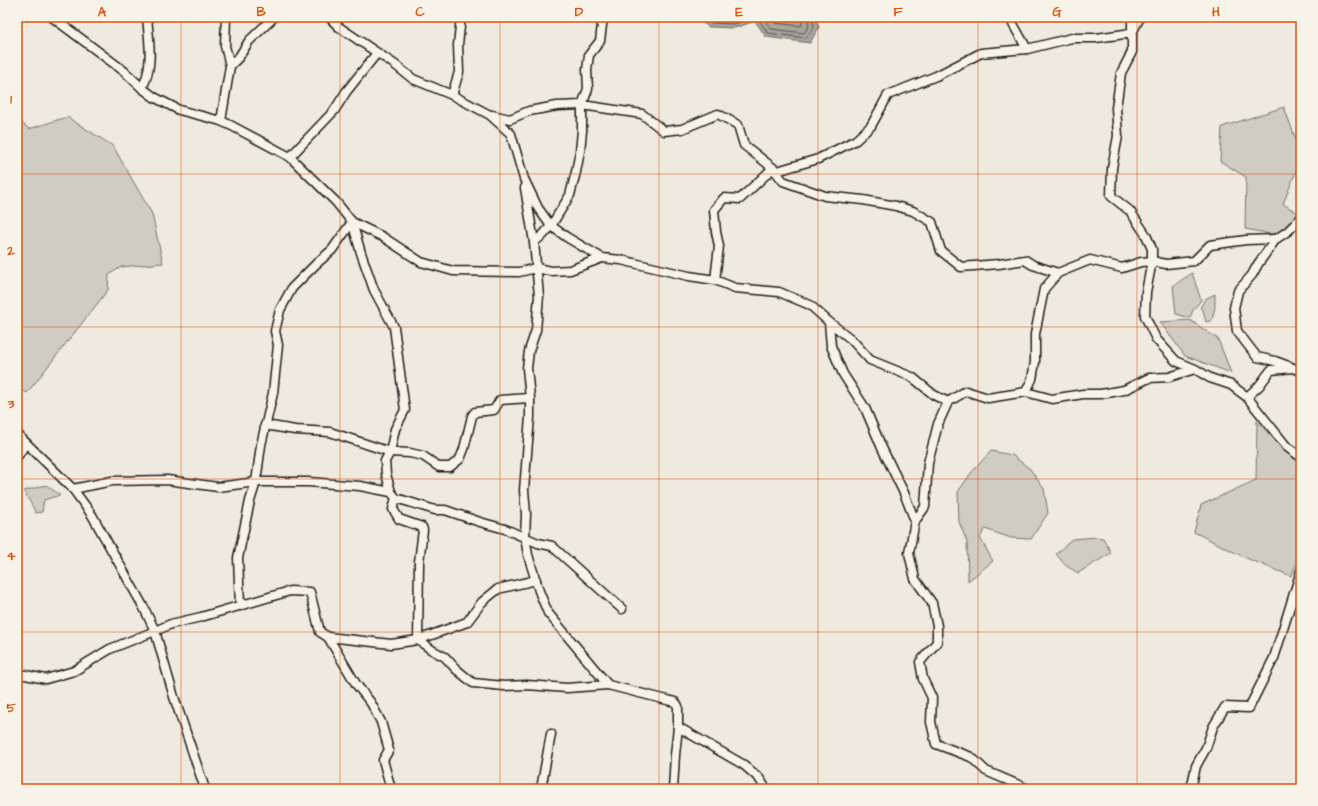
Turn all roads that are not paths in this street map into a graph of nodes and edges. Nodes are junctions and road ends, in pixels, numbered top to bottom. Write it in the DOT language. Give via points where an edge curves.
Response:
graph roads {
  1 [pos="52,17"];
  2 [pos="147,17"];
  3 [pos="226,17"];
  4 [pos="274,17"];
  5 [pos="329,17"];
  6 [pos="461,17"];
  7 [pos="602,17"];
  8 [pos="1011,17"];
  9 [pos="1132,17"];
  10 [pos="1140,17"];
  11 [pos="1132,33"];
  12 [pos="1027,49"];
  13 [pos="377,53"];
  14 [pos="230,66"];
  15 [pos="142,88"];
  16 [pos="452,94"];
  17 [pos="582,105"];
  18 [pos="490,114"];
  19 [pos="220,121"];
  20 [pos="290,157"];
  21 [pos="773,168"];
  22 [pos="524,179"];
  23 [pos="1301,218"];
  24 [pos="352,222"];
  25 [pos="551,226"];
  26 [pos="1276,239"];
  27 [pos="534,242"];
  28 [pos="602,258"];
  29 [pos="1152,261"];
  30 [pos="536,268"];
  31 [pos="1058,273"];
  32 [pos="715,280"];
  33 [pos="829,322"];
  34 [pos="1195,369"];
  35 [pos="1297,369"];
  36 [pos="1026,392"];
  37 [pos="1247,397"];
  38 [pos="530,398"];
  39 [pos="948,402"];
  40 [pos="266,425"];
  41 [pos="17,434"];
  42 [pos="26,444"];
  43 [pos="390,452"];
  44 [pos="17,457"];
  45 [pos="1301,457"];
  46 [pos="256,482"];
  47 [pos="73,488"];
  48 [pos="393,495"];
  49 [pos="915,521"];
  50 [pos="525,537"];
  51 [pos="1301,571"];
  52 [pos="536,580"];
  53 [pos="240,606"];
  54 [pos="622,609"];
  55 [pos="155,631"];
  56 [pos="328,638"];
  57 [pos="418,640"];
  58 [pos="17,675"];
  59 [pos="608,685"];
  60 [pos="678,727"];
  61 [pos="551,734"];
  62 [pos="205,789"];
  63 [pos="391,789"];
  64 [pos="541,789"];
  65 [pos="673,789"];
  66 [pos="766,789"];
  67 [pos="1028,789"];
  68 [pos="1191,789"];
  1 -- 15 [label="street" via="124,71"];
  2 -- 15 [label="street" via="150,55"];
  3 -- 14 [label="street" via="225,46"];
  4 -- 14 [label="street" via="249,41 240,57"];
  5 -- 13 [label="street"];
  6 -- 16 [label="street" via="459,72"];
  7 -- 17 [label="street" via="600,41 589,55 588,89"];
  8 -- 12 [label="street"];
  9 -- 11 [label="street"];
  10 -- 11 [label="street"];
  11 -- 12 [label="street" via="1072,38"];
  11 -- 29 [label="street" via="1132,52 1121,73 1116,108 1118,136 1112,168 1111,196 1130,211 1146,235 1152,249"];
  12 -- 21 [label="street" via="981,53 936,76 888,95 872,126 856,140 818,159 777,171"];
  13 -- 16 [label="street" via="413,79"];
  13 -- 20 [label="street" via="334,111"];
  14 -- 19 [label="street"];
  15 -- 19 [label="street" via="179,110"];
  16 -- 18 [label="street"];
  17 -- 18 [label="street" via="528,111 510,119"];
  17 -- 21 [label="street" via="642,114 664,131 682,129 718,114 738,125 744,145"];
  17 -- 25 [label="street" via="582,130 576,172 570,195"];
  18 -- 22 [label="street" via="511,134"];
  19 -- 20 [label="street"];
  20 -- 24 [label="street" via="336,202"];
  21 -- 31 [label="street" via="782,181 825,196 863,200 913,211 932,222 941,251 961,267 1025,260"];
  21 -- 32 [label="street" via="740,199 724,198 714,210 720,246"];
  22 -- 25 [label="street" via="538,208"];
  22 -- 27 [label="street"];
  23 -- 26 [label="street"];
  24 -- 30 [label="street" via="383,237 421,262 453,271 519,272"];
  24 -- 40 [label="street" via="332,250 292,288 280,310 275,331 278,346 274,385"];
  24 -- 43 [label="street" via="374,290 394,326 405,410 395,429"];
  25 -- 27 [label="street"];
  25 -- 28 [label="street"];
  26 -- 29 [label="street" via="1210,245 1194,261 1166,264"];
  26 -- 35 [label="street" via="1238,291 1234,308 1237,331 1257,357"];
  27 -- 30 [label="street"];
  28 -- 30 [label="street" via="570,270 551,271"];
  28 -- 32 [label="street"];
  29 -- 31 [label="street" via="1122,268 1090,260"];
  29 -- 34 [label="street" via="1146,292 1145,316 1156,339 1176,361"];
  30 -- 38 [label="street" via="539,296 536,330 527,368"];
  31 -- 36 [label="street" via="1044,289 1035,334 1032,380"];
  32 -- 33 [label="street" via="735,288 778,292 810,305"];
  33 -- 39 [label="street" via="851,339 870,360 912,377 934,395"];
  33 -- 49 [label="street" via="831,346 844,374 865,408"];
  34 -- 36 [label="street" via="1169,377 1149,378 1124,390 1101,394 1083,394 1052,400"];
  34 -- 37 [label="street" via="1210,378 1231,385"];
  35 -- 37 [label="street" via="1271,370"];
  36 -- 39 [label="street" via="988,398 966,391"];
  37 -- 45 [label="street" via="1287,447"];
  38 -- 43 [label="street" via="500,400 494,410 475,412 460,459 450,467 439,467 423,456"];
  38 -- 50 [label="street" via="524,490"];
  39 -- 49 [label="street" via="938,424 928,463 925,507"];
  40 -- 43 [label="street" via="330,432"];
  40 -- 46 [label="street"];
  41 -- 42 [label="street"];
  42 -- 44 [label="street"];
  42 -- 47 [label="street"];
  43 -- 48 [label="street" via="385,461 386,474"];
  46 -- 47 [label="street" via="218,488 167,480 112,482"];
  46 -- 48 [label="street" via="360,486"];
  46 -- 53 [label="street" via="238,558"];
  47 -- 55 [label="street" via="92,515"];
  48 -- 50 [label="street"];
  48 -- 57 [label="street" via="394,509 399,519 422,527 423,530 419,562"];
  49 -- 67 [label="street" via="909,553 915,579 932,603 937,626 937,642 920,662 923,679 932,698 931,722 936,744 971,757 986,771"];
  50 -- 52 [label="street"];
  50 -- 54 [label="street" via="552,546"];
  51 -- 68 [label="street" via="1274,658 1259,689 1248,708 1225,707 1196,766"];
  52 -- 57 [label="street" via="498,589 482,602 467,622"];
  52 -- 59 [label="street" via="548,613"];
  53 -- 55 [label="street" via="171,624"];
  53 -- 56 [label="street" via="290,590 310,592 320,632"];
  55 -- 58 [label="street" via="110,649 74,671 46,679"];
  55 -- 62 [label="street"];
  56 -- 57 [label="street" via="391,644"];
  56 -- 63 [label="street" via="381,722 389,750 383,760"];
  57 -- 59 [label="street" via="445,657 473,682 504,686 567,688"];
  59 -- 60 [label="street" via="675,702 678,706"];
  60 -- 65 [label="street"];
  60 -- 66 [label="street" via="744,765"];
  61 -- 64 [label="street"];
}
